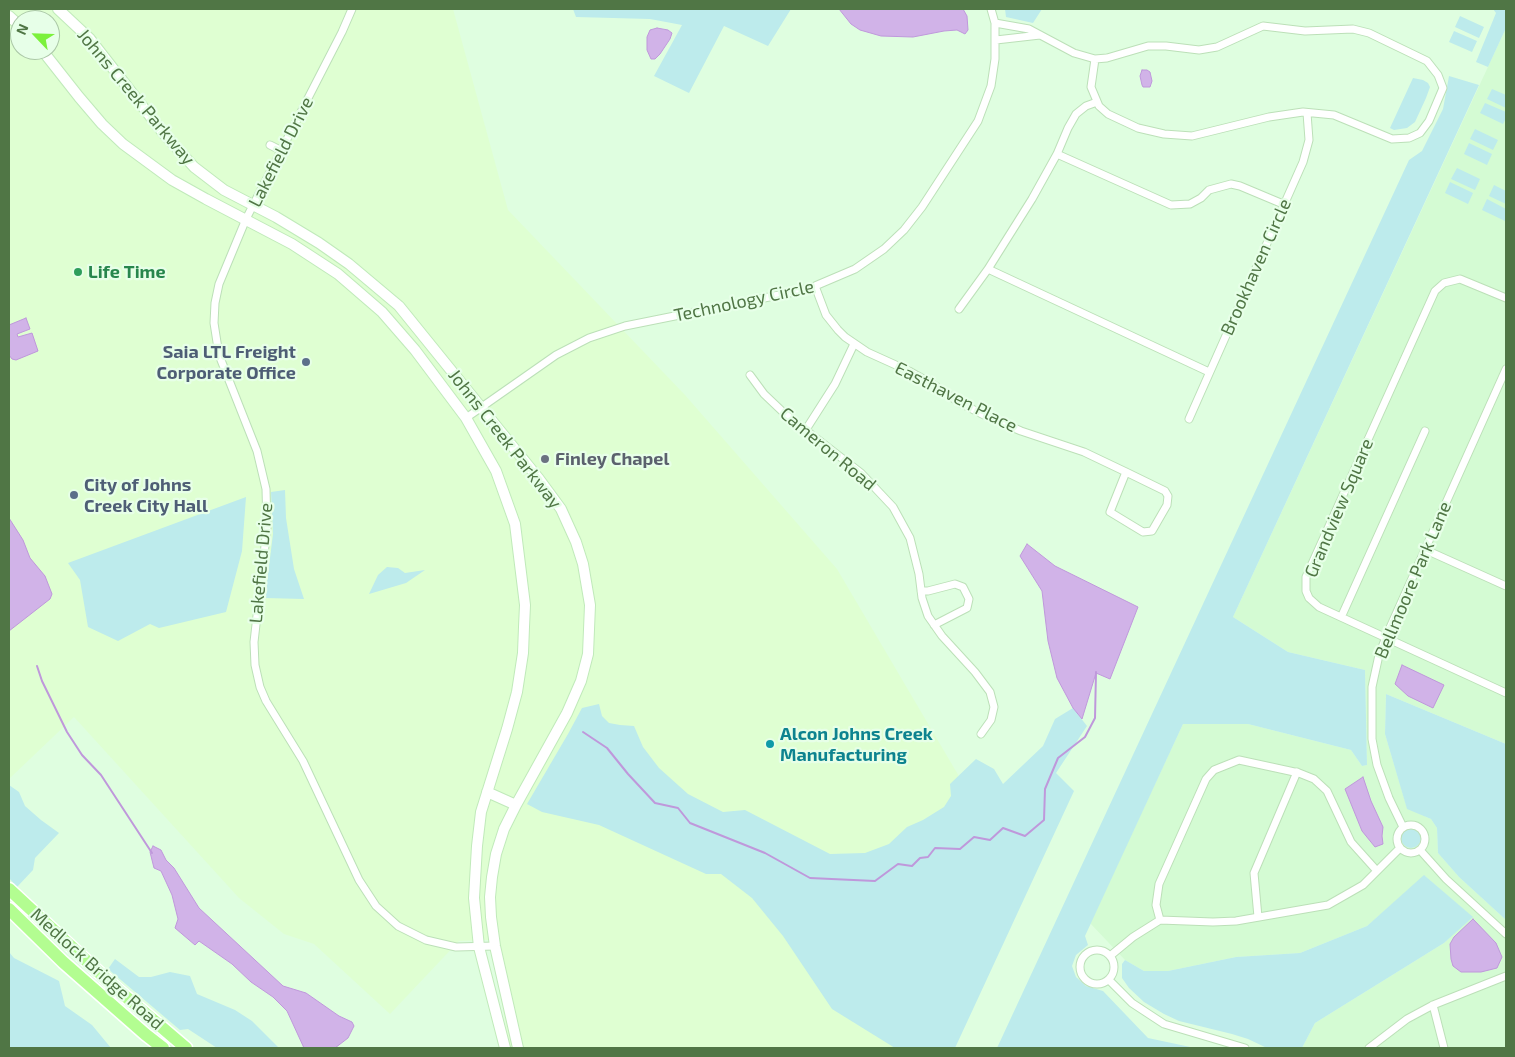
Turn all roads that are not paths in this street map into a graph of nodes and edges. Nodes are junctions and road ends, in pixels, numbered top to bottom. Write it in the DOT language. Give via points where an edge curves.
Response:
graph roads {
  1 [pos="58,9"];
  2 [pos="352,9"];
  3 [pos="991,9"];
  4 [pos="995,23"];
  5 [pos="1021,28"];
  6 [pos="1040,35"];
  7 [pos="1021,37"];
  8 [pos="996,40"];
  9 [pos="1095,59"];
  10 [pos="50,60"];
  11 [pos="1097,102"];
  12 [pos="1307,112"];
  13 [pos="270,144"];
  14 [pos="282,150"];
  15 [pos="1057,154"];
  16 [pos="1283,204"];
  17 [pos="253,206"];
  18 [pos="246,220"];
  19 [pos="988,269"];
  20 [pos="815,286"];
  21 [pos="1506,298"];
  22 [pos="960,309"];
  23 [pos="854,344"];
  24 [pos="1506,369"];
  25 [pos="1209,372"];
  26 [pos="750,375"];
  27 [pos="482,407"];
  28 [pos="466,418"];
  29 [pos="1188,419"];
  30 [pos="805,430"];
  31 [pos="1425,431"];
  32 [pos="1126,472"];
  33 [pos="1426,550"];
  34 [pos="1506,586"];
  35 [pos="921,591"];
  36 [pos="1343,613"];
  37 [pos="934,625"];
  38 [pos="1386,638"];
  39 [pos="1506,693"];
  40 [pos="981,734"];
  41 [pos="1297,772"];
  42 [pos="487,792"];
  43 [pos="516,805"];
  44 [pos="1403,827"];
  45 [pos="1400,848"];
  46 [pos="1420,850"];
  47 [pos="1377,872"];
  48 [pos="9,889"];
  49 [pos="9,909"];
  50 [pos="1258,917"];
  51 [pos="1160,920"];
  52 [pos="1506,934"];
  53 [pos="495,946"];
  54 [pos="480,947"];
  55 [pos="1110,956"];
  56 [pos="1506,976"];
  57 [pos="1109,980"];
  58 [pos="1433,1005"];
  59 [pos="163,1048"];
  60 [pos="186,1048"];
  61 [pos="505,1048"];
  62 [pos="518,1048"];
  63 [pos="1245,1048"];
  64 [pos="1369,1048"];
  65 [pos="1444,1048"];
  1 -- 17 [label="street, Johns Creek Parkway" via="90,39 182,155 214,183"];
  2 -- 14 [label="street, Lakefield Drive"];
  3 -- 4 [label="street, Technology Circle"];
  4 -- 5 [label="street"];
  4 -- 8 [label="street, Technology Circle"];
  5 -- 6 [label="street"];
  5 -- 7 [label="street"];
  6 -- 7 [label="street"];
  6 -- 9 [label="street" via="1074,53"];
  7 -- 8 [label="street"];
  8 -- 20 [label="street, Technology Circle" via="991,86 978,121 922,207 884,249 855,269"];
  9 -- 11 [label="street" via="1091,87"];
  9 -- 12 [label="street" via="1148,46 1199,50 1217,47 1263,26 1305,31 1353,29 1369,33 1427,61 1438,75 1442,88 1429,121 1420,133 1408,138 1392,139 1334,116"];
  10 -- 18 [label="street, Johns Creek Parkway" via="100,122 124,144 172,180"];
  11 -- 12 [label="street" via="1108,114 1138,128 1192,136 1269,117"];
  11 -- 15 [label="street" via="1076,114"];
  12 -- 16 [label="street, Brookhaven Circle" via="1309,140 1306,154"];
  13 -- 14 [label="street"];
  14 -- 17 [label="street, Lakefield Drive"];
  15 -- 16 [label="street" via="1171,205 1190,204 1209,190 1231,184"];
  15 -- 19 [label="street"];
  16 -- 25 [label="street, Brookhaven Circle"];
  17 -- 18 [label="street, Lakefield Drive"];
  17 -- 27 [label="street, Johns Creek Parkway" via="304,233 349,264 399,306"];
  18 -- 28 [label="street, Johns Creek Parkway" via="292,244 338,274 382,312"];
  18 -- 54 [label="street, Lakefield Drive" via="218,284 214,323 219,355 257,451 266,489 267,528 254,642 260,687 272,713 303,761 359,880 376,906 398,926 426,940 456,947"];
  19 -- 22 [label="street"];
  19 -- 25 [label="street"];
  20 -- 23 [label="street, Easthaven Place" via="826,315"];
  20 -- 27 [label="street, Technology Circle" via="607,331 556,355"];
  21 -- 38 [label="street, Grandview Square" via="1460,279 1444,283 1435,291 1306,577 1309,598 1319,607"];
  23 -- 30 [label="street" via="835,384"];
  23 -- 32 [label="street, Easthaven Place" via="934,384 960,403 988,417 1084,452"];
  24 -- 33 [label="street, Bellmoore Park Lane"];
  25 -- 29 [label="street, Brookhaven Circle"];
  26 -- 30 [label="street, Cameron Road" via="764,394"];
  27 -- 28 [label="street, Technology Circle"];
  27 -- 43 [label="street, Johns Creek Parkway" via="561,509 581,557 590,605 588,654 581,681"];
  28 -- 42 [label="street, Johns Creek Parkway" via="496,471 515,524 525,605 517,692"];
  30 -- 35 [label="street, Cameron Road" via="861,473 894,507 910,538"];
  31 -- 36 [label="street"];
  32 -- 32 [label="street, Easthaven Place" via="1165,491 1168,496 1152,531 1143,532 1110,512"];
  33 -- 34 [label="street"];
  33 -- 38 [label="street, Bellmoore Park Lane"];
  35 -- 37 [label="street, Cameron Road"];
  35 -- 37 [label="street" via="955,584 963,587 968,599 967,608"];
  37 -- 40 [label="street, Cameron Road" via="990,692 994,707 991,720"];
  38 -- 39 [label="street, Grandview Square"];
  38 -- 44 [label="street, Bellmoore Park Lane" via="1372,687 1372,739 1377,765"];
  41 -- 47 [label="street" via="1314,779 1327,791 1350,842"];
  41 -- 50 [label="street" via="1254,873"];
  41 -- 51 [label="street" via="1239,760 1214,770 1206,779 1159,884 1156,904"];
  42 -- 43 [label="street"];
  42 -- 54 [label="street, Johns Creek Parkway" via="475,870 474,898"];
  43 -- 53 [label="street, Johns Creek Parkway" via="504,828 492,877 490,897"];
  44 -- 45 [label="street" via="1397,835"];
  44 -- 46 [label="street" via="1417,826 1424,833 1425,842"];
  45 -- 46 [label="street" via="1412,853"];
  45 -- 47 [label="street"];
  46 -- 52 [label="street" via="1446,879"];
  47 -- 50 [label="street" via="1363,885 1328,905"];
  48 -- 60 [label="highway, Medlock Bridge Road"];
  49 -- 59 [label="highway, Medlock Bridge Road" via="63,962"];
  50 -- 51 [label="street" via="1214,922"];
  51 -- 55 [label="street"];
  53 -- 54 [label="street, Lakefield Drive"];
  53 -- 62 [label="street, Johns Creek Parkway"];
  54 -- 61 [label="street, Johns Creek Parkway"];
  55 -- 57 [label="street" via="1114,967"];
  55 -- 57 [label="street" via="1102,951 1092,951 1084,956 1080,965 1088,982 1100,984"];
  56 -- 58 [label="street"];
  57 -- 63 [label="street" via="1132,1003 1164,1024"];
  58 -- 64 [label="street" via="1407,1019"];
  58 -- 65 [label="street"];
}
